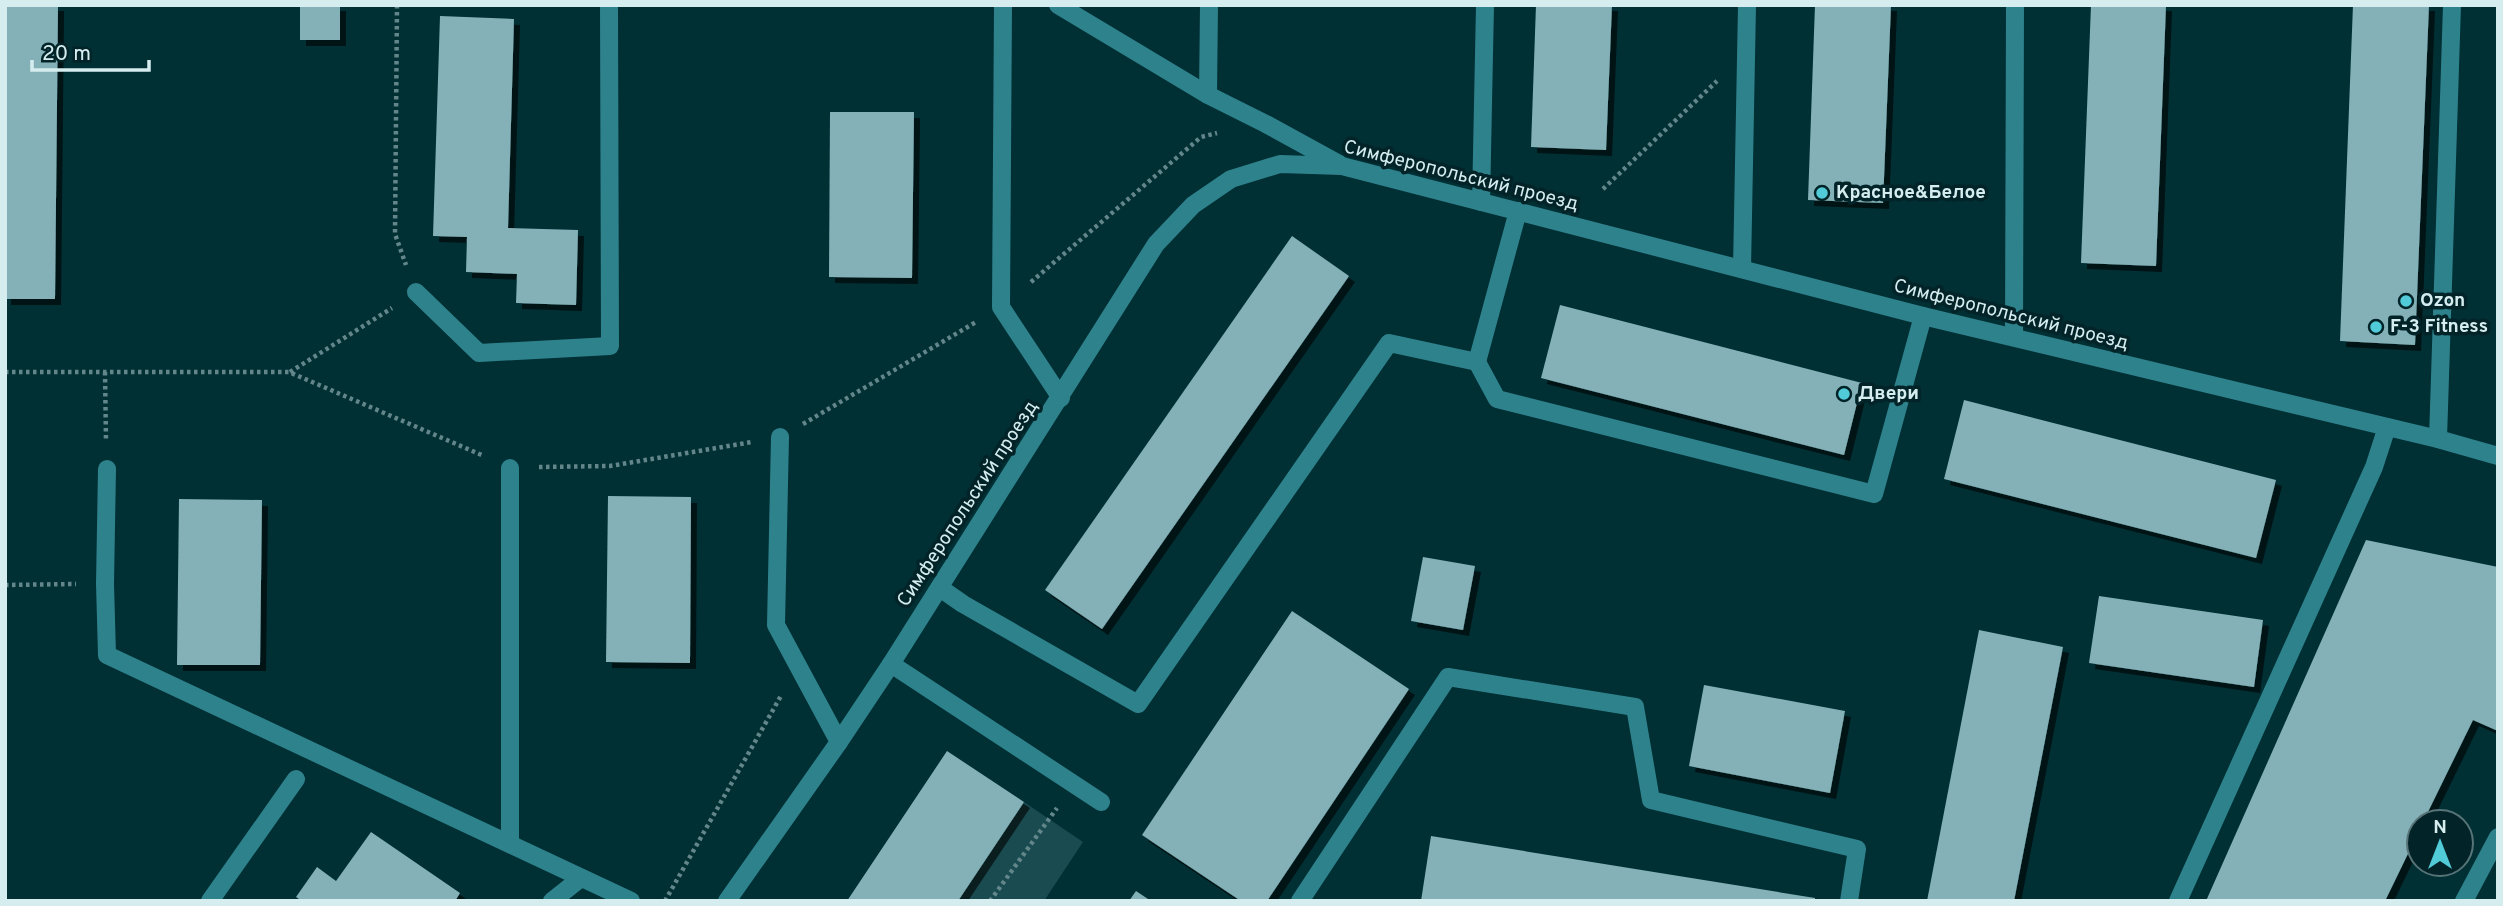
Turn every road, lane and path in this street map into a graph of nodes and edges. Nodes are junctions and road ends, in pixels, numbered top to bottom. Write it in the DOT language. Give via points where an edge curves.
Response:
graph roads {
  1 [pos="397,5"];
  2 [pos="609,5"];
  3 [pos="1003,5"];
  4 [pos="1058,5"];
  5 [pos="1209,5"];
  6 [pos="1485,5"];
  7 [pos="1746,5"];
  8 [pos="2015,5"];
  9 [pos="2452,5"];
  10 [pos="1746,54"];
  11 [pos="1208,95"];
  12 [pos="1266,124"];
  13 [pos="1342,166"];
  14 [pos="1603,189"];
  15 [pos="1481,202"];
  16 [pos="1518,211"];
  17 [pos="1742,269"];
  18 [pos="416,292"];
  19 [pos="1001,307"];
  20 [pos="1923,316"];
  21 [pos="2014,337"];
  22 [pos="1477,362"];
  23 [pos="5,372"];
  24 [pos="105,372"];
  25 [pos="289,372"];
  26 [pos="1061,398"];
  27 [pos="2387,427"];
  28 [pos="780,438"];
  29 [pos="2438,439"];
  30 [pos="2498,456"];
  31 [pos="510,468"];
  32 [pos="107,469"];
  33 [pos="105,584"];
  34 [pos="5,585"];
  35 [pos="940,588"];
  36 [pos="799,664"];
  37 [pos="891,664"];
  38 [pos="839,742"];
  39 [pos="296,779"];
  40 [pos="1074,785"];
  41 [pos="1101,802"];
  42 [pos="2498,837"];
  43 [pos="510,844"];
  44 [pos="581,878"];
  45 [pos="211,901"];
  46 [pos="552,901"];
  47 [pos="631,901"];
  48 [pos="665,901"];
  49 [pos="727,901"];
  50 [pos="990,901"];
  51 [pos="1300,901"];
  52 [pos="1849,901"];
  53 [pos="2178,901"];
  54 [pos="2464,901"];
  1 -- 18 [label="path" via="395,234"];
  2 -- 18 [label="street" via="610,346 479,353"];
  3 -- 19 [label="street"];
  4 -- 11 [label="street"];
  5 -- 11 [label="street"];
  6 -- 15 [label="street"];
  7 -- 10 [label="street"];
  8 -- 21 [label="street"];
  9 -- 29 [label="street"];
  10 -- 14 [label="path"];
  10 -- 17 [label="street"];
  11 -- 12 [label="street"];
  12 -- 13 [label="street"];
  12 -- 19 [label="path" via="1201,137"];
  13 -- 15 [label="street, Симферопольский проезд"];
  13 -- 26 [label="street, Симферопольский проезд" via="1280,164 1231,179 1193,205 1156,244"];
  15 -- 16 [label="street, Симферопольский проезд"];
  16 -- 17 [label="street, Симферопольский проезд"];
  16 -- 22 [label="street"];
  17 -- 20 [label="street, Симферопольский проезд"];
  18 -- 25 [label="path"];
  19 -- 26 [label="street"];
  19 -- 28 [label="path"];
  20 -- 21 [label="street, Симферопольский проезд"];
  20 -- 22 [label="street" via="1874,494 1497,399"];
  21 -- 27 [label="street, Симферопольский проезд"];
  22 -- 35 [label="street" via="1389,343 1138,704"];
  23 -- 24 [label="path"];
  24 -- 25 [label="path"];
  24 -- 32 [label="path"];
  25 -- 31 [label="path"];
  26 -- 35 [label="street, Симферопольский проезд"];
  27 -- 29 [label="street, Симферопольский проезд"];
  27 -- 53 [label="street" via="2374,467"];
  28 -- 31 [label="path" via="610,466"];
  28 -- 36 [label="street" via="776,625"];
  29 -- 30 [label="street, Симферопольский проезд"];
  31 -- 43 [label="street"];
  32 -- 33 [label="street"];
  33 -- 34 [label="path"];
  33 -- 43 [label="street" via="107,655"];
  35 -- 37 [label="street, Симферопольский проезд"];
  36 -- 38 [label="street"];
  36 -- 48 [label="path"];
  37 -- 38 [label="street, Симферопольский проезд"];
  37 -- 40 [label="street"];
  38 -- 49 [label="street, Симферопольский проезд"];
  39 -- 45 [label="street"];
  40 -- 41 [label="street"];
  40 -- 50 [label="path"];
  42 -- 54 [label="street"];
  43 -- 44 [label="street"];
  44 -- 46 [label="street"];
  44 -- 47 [label="street"];
  51 -- 52 [label="street" via="1448,677 1636,707 1651,800 1857,849"];
}
